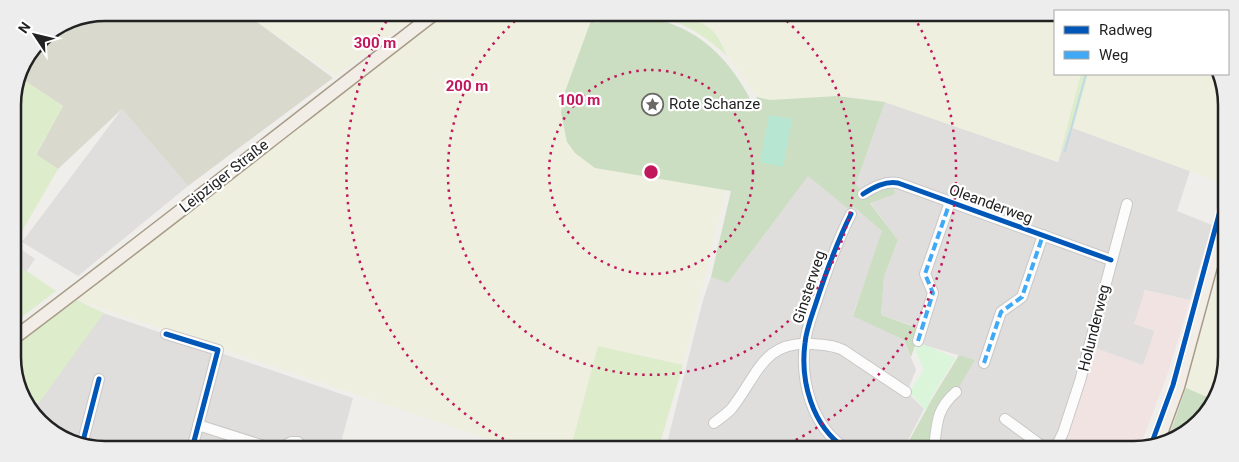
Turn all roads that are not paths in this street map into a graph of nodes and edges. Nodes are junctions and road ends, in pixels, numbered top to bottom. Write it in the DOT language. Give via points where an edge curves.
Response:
graph roads {
  1 [pos="425,21"];
  2 [pos="863,194"];
  3 [pos="950,202"];
  4 [pos="1127,204"];
  5 [pos="851,214"];
  6 [pos="1043,235"];
  7 [pos="1218,240"];
  8 [pos="1112,260"];
  9 [pos="21,333"];
  10 [pos="166,334"];
  11 [pos="918,341"];
  12 [pos="805,343"];
  13 [pos="984,363"];
  14 [pos="99,379"];
  15 [pos="906,392"];
  16 [pos="956,392"];
  17 [pos="1005,419"];
  18 [pos="714,423"];
  19 [pos="198,425"];
  20 [pos="1160,436"];
  21 [pos="84,438"];
  22 [pos="194,441"];
  23 [pos="246,441"];
  24 [pos="836,441"];
  25 [pos="935,441"];
  26 [pos="1035,441"];
  27 [pos="1059,441"];
  1 -- 9 [label="main road, Leipziger Straße"];
  2 -- 3 [label="street, Oleanderweg" via="892,182"];
  3 -- 6 [label="street, Oleanderweg"];
  3 -- 11 [label="street" via="924,274 933,293"];
  4 -- 8 [label="street, Holunderweg"];
  5 -- 12 [label="street, Ginsterweg" via="820,291"];
  6 -- 8 [label="street, Oleanderweg"];
  6 -- 13 [label="street" via="1022,297 1001,312"];
  7 -- 20 [label="main road" via="1178,387"];
  8 -- 27 [label="street, Holunderweg" via="1080,381"];
  10 -- 19 [label="street" via="218,350"];
  12 -- 15 [label="street" via="835,346"];
  12 -- 18 [label="street" via="785,346 773,353 730,409"];
  12 -- 24 [label="street, Ginsterweg" via="810,401 824,428"];
  14 -- 21 [label="street"];
  16 -- 25 [label="street" via="939,413"];
  17 -- 26 [label="street"];
  19 -- 22 [label="street"];
  19 -- 23 [label="street"];
}
